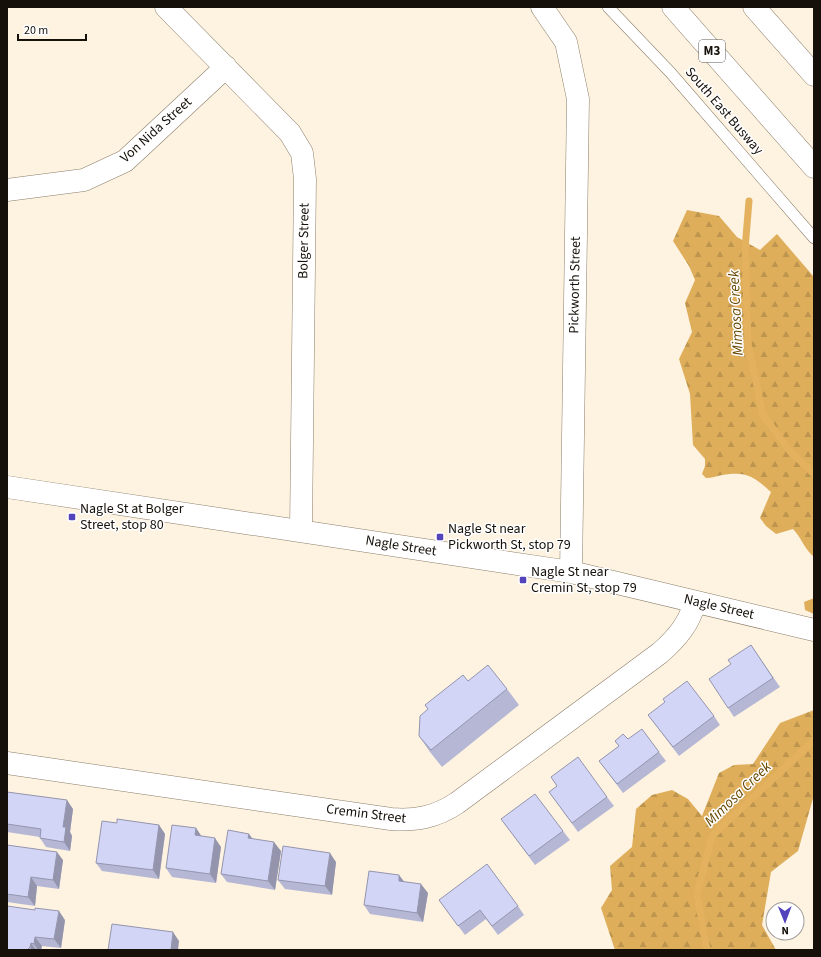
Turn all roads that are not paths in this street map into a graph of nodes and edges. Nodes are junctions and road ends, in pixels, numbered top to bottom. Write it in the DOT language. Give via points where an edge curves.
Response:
graph roads {
  1 [pos="166,7"];
  2 [pos="542,7"];
  3 [pos="608,7"];
  4 [pos="673,7"];
  5 [pos="754,7"];
  6 [pos="226,67"];
  7 [pos="814,75"];
  8 [pos="814,168"];
  9 [pos="7,190"];
  10 [pos="814,238"];
  11 [pos="7,487"];
  12 [pos="301,530"];
  13 [pos="571,572"];
  14 [pos="695,602"];
  15 [pos="814,630"];
  16 [pos="7,763"];
  1 -- 6 [label="main road, Bolger Street"];
  2 -- 13 [label="main road, Pickworth Street" via="566,42 578,99"];
  3 -- 10 [label="lane, South East Busway" via="670,72"];
  4 -- 8 [label="main road, M3"];
  5 -- 7 [label="main road"];
  6 -- 9 [label="main road, Von Nida Street" via="125,161 84,180"];
  6 -- 12 [label="main road, Bolger Street" via="290,134 302,153 304,164"];
  11 -- 12 [label="main road, Nagle Street"];
  12 -- 13 [label="main road, Nagle Street"];
  13 -- 14 [label="main road, Nagle Street"];
  14 -- 15 [label="main road, Nagle Street"];
  14 -- 16 [label="main road, Cremin Street" via="688,622 666,648 457,803 428,818 391,819"];
}
